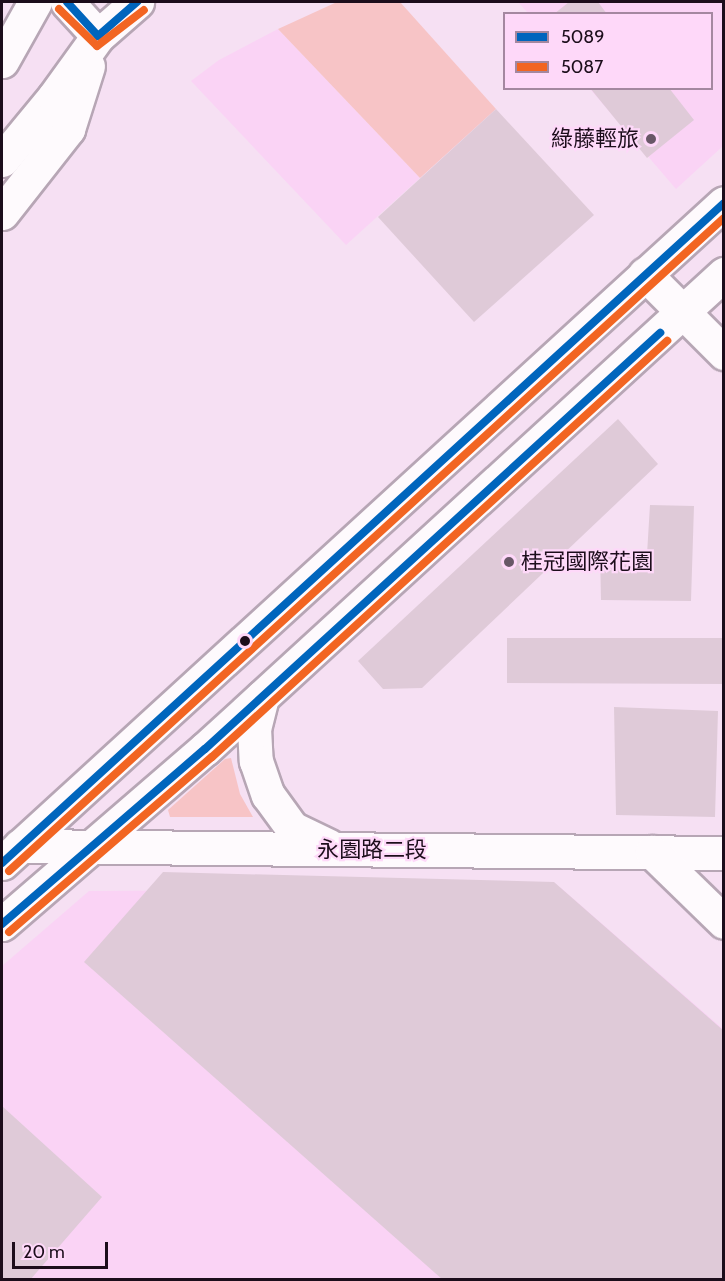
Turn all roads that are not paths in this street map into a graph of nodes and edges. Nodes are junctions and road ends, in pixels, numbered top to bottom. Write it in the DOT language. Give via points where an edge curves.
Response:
graph roads {
  1 [pos="21,2"];
  2 [pos="35,2"];
  3 [pos="67,2"];
  4 [pos="137,2"];
  5 [pos="2,17"];
  6 [pos="98,36"];
  7 [pos="2,61"];
  8 [pos="2,160"];
  9 [pos="723,203"];
  10 [pos="2,213"];
  11 [pos="645,274"];
  12 [pos="723,274"];
  13 [pos="683,311"];
  14 [pos="723,353"];
  15 [pos="262,697"];
  16 [pos="92,848"];
  17 [pos="336,850"];
  18 [pos="652,852"];
  19 [pos="723,853"];
  20 [pos="11,855"];
  21 [pos="723,922"];
  22 [pos="2,924"];
  1 -- 5 [label="main road"];
  2 -- 7 [label="main road"];
  3 -- 6 [label="main road"];
  4 -- 6 [label="main road"];
  6 -- 8 [label="main road"];
  6 -- 10 [label="main road" via="68,129"];
  9 -- 11 [label="main road"];
  11 -- 13 [label="main road"];
  11 -- 20 [label="main road"];
  12 -- 13 [label="main road"];
  13 -- 14 [label="main road"];
  13 -- 15 [label="main road"];
  15 -- 16 [label="main road"];
  15 -- 17 [label="main road" via="254,728 256,761 268,795 292,828"];
  16 -- 17 [label="main road, 永園路二段"];
  16 -- 20 [label="main road, 永園路二段"];
  16 -- 22 [label="main road"];
  17 -- 18 [label="main road, 永園路二段"];
  18 -- 19 [label="main road, 永園路二段"];
  18 -- 21 [label="main road"];
}
